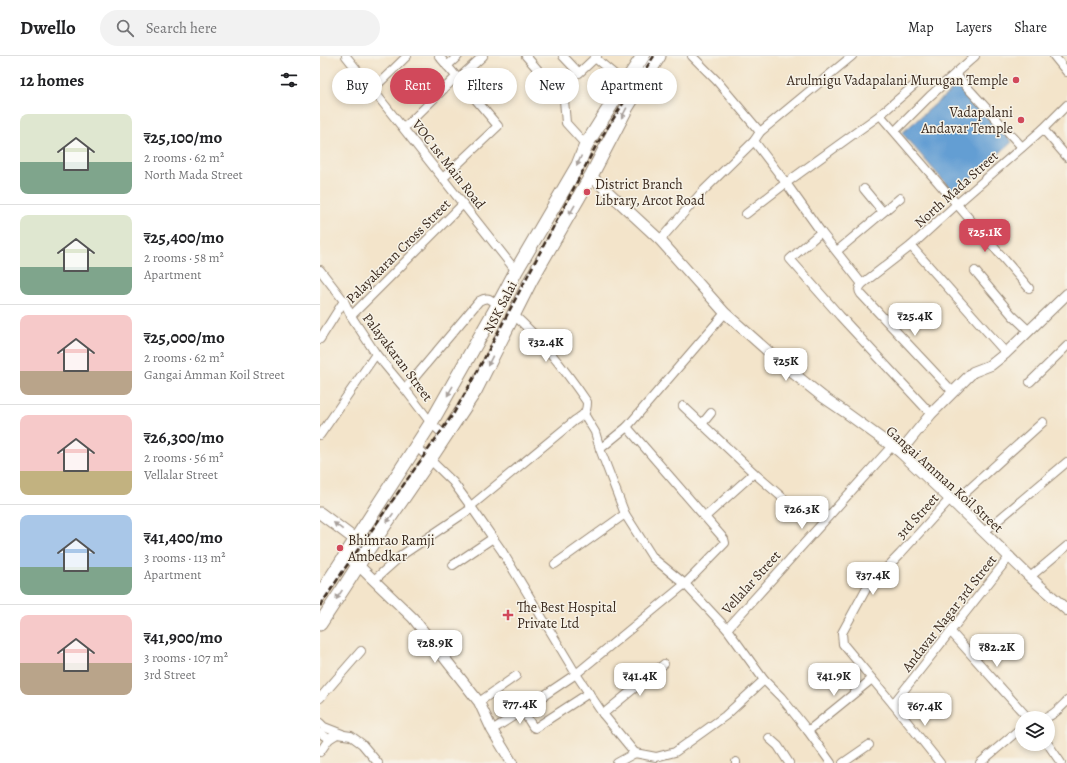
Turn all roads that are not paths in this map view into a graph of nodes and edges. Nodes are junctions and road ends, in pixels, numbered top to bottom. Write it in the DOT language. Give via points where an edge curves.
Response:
graph roads {
  1 [pos="346,56"];
  2 [pos="406,56"];
  3 [pos="439,56"];
  4 [pos="458,56"];
  5 [pos="483,56"];
  6 [pos="526,56"];
  7 [pos="563,56"];
  8 [pos="643,56"];
  9 [pos="658,56"];
  10 [pos="692,56"];
  11 [pos="852,56"];
  12 [pos="974,56"];
  13 [pos="1054,56"];
  14 [pos="596,57"];
  15 [pos="447,66"];
  16 [pos="356,68"];
  17 [pos="469,68"];
  18 [pos="608,68"];
  19 [pos="635,68"];
  20 [pos="1067,72"];
  21 [pos="453,73"];
  22 [pos="955,74"];
  23 [pos="382,80"];
  24 [pos="453,82"];
  25 [pos="918,82"];
  26 [pos="382,100"];
  27 [pos="479,104"];
  28 [pos="611,104"];
  29 [pos="1067,105"];
  30 [pos="880,115"];
  31 [pos="404,128"];
  32 [pos="596,129"];
  33 [pos="1043,130"];
  34 [pos="895,131"];
  35 [pos="760,132"];
  36 [pos="611,139"];
  37 [pos="754,141"];
  38 [pos="586,145"];
  39 [pos="1022,147"];
  40 [pos="1067,157"];
  41 [pos="591,176"];
  42 [pos="443,178"];
  43 [pos="786,183"];
  44 [pos="864,189"];
  45 [pos="900,198"];
  46 [pos="463,204"];
  47 [pos="957,204"];
  48 [pos="882,212"];
  49 [pos="746,214"];
  50 [pos="821,232"];
  51 [pos="660,240"];
  52 [pos="911,246"];
  53 [pos="837,251"];
  54 [pos="320,270"];
  55 [pos="516,270"];
  56 [pos="975,271"];
  57 [pos="861,286"];
  58 [pos="1029,288"];
  59 [pos="1067,294"];
  60 [pos="344,301"];
  61 [pos="498,305"];
  62 [pos="725,313"];
  63 [pos="514,315"];
  64 [pos="351,316"];
  65 [pos="1029,331"];
  66 [pos="320,339"];
  67 [pos="1067,346"];
  68 [pos="1006,353"];
  69 [pos="376,354"];
  70 [pos="1030,382"];
  71 [pos="405,389"];
  72 [pos="953,392"];
  73 [pos="683,406"];
  74 [pos="711,413"];
  75 [pos="584,414"];
  76 [pos="931,414"];
  77 [pos="1043,422"];
  78 [pos="431,423"];
  79 [pos="702,424"];
  80 [pos="627,427"];
  81 [pos="320,435"];
  82 [pos="445,436"];
  83 [pos="416,446"];
  84 [pos="600,449"];
  85 [pos="896,449"];
  86 [pos="430,459"];
  87 [pos="1067,462"];
  88 [pos="754,473"];
  89 [pos="396,477"];
  90 [pos="412,486"];
  91 [pos="386,493"];
  92 [pos="952,501"];
  93 [pos="400,502"];
  94 [pos="472,507"];
  95 [pos="799,512"];
  96 [pos="320,513"];
  97 [pos="624,514"];
  98 [pos="705,517"];
  99 [pos="984,532"];
  100 [pos="493,538"];
  101 [pos="356,540"];
  102 [pos="1067,546"];
  103 [pos="369,548"];
  104 [pos="345,556"];
  105 [pos="1010,556"];
  106 [pos="555,564"];
  107 [pos="358,565"];
  108 [pos="453,565"];
  109 [pos="1030,577"];
  110 [pos="374,580"];
  111 [pos="685,584"];
  112 [pos="320,594"];
  113 [pos="1067,610"];
  114 [pos="320,624"];
  115 [pos="727,628"];
  116 [pos="951,632"];
  117 [pos="361,651"];
  118 [pos="664,664"];
  119 [pos="576,674"];
  120 [pos="516,676"];
  121 [pos="872,679"];
  122 [pos="764,680"];
  123 [pos="589,693"];
  124 [pos="320,698"];
  125 [pos="1067,701"];
  126 [pos="479,702"];
  127 [pos="894,704"];
  128 [pos="523,710"];
  129 [pos="1022,711"];
  130 [pos="1055,712"];
  131 [pos="603,714"];
  132 [pos="320,724"];
  133 [pos="492,730"];
  134 [pos="808,730"];
  135 [pos="320,733"];
  136 [pos="1015,733"];
  137 [pos="346,736"];
  138 [pos="769,738"];
  139 [pos="329,739"];
  140 [pos="869,745"];
  141 [pos="1053,751"];
  142 [pos="320,752"];
  143 [pos="635,752"];
  144 [pos="659,760"];
  145 [pos="378,763"];
  146 [pos="512,763"];
  147 [pos="617,763"];
  148 [pos="789,763"];
  149 [pos="831,763"];
  150 [pos="843,763"];
  151 [pos="940,763"];
  152 [pos="980,763"];
  153 [pos="1061,763"];
  1 -- 16 [label="street, VOC 1st Main Road"];
  2 -- 23 [label="street"];
  3 -- 15 [label="street"];
  4 -- 15 [label="street"];
  5 -- 17 [label="street"];
  6 -- 38 [label="street" via="564,100 566,123"];
  7 -- 14 [label="street" via="579,74"];
  8 -- 19 [label="main road"];
  9 -- 36 [label="main road, NSK Salai, one-way"];
  10 -- 35 [label="street"];
  11 -- 35 [label="street"];
  12 -- 22 [label="street"];
  13 -- 20 [label="street"];
  14 -- 18 [label="street"];
  15 -- 21 [label="street"];
  22 -- 34 [label="street"];
  22 -- 39 [label="street"];
  24 -- 31 [label="street"];
  25 -- 30 [label="street"];
  26 -- 31 [label="street, VOC 1st Main Road"];
  27 -- 42 [label="street" via="498,126"];
  28 -- 32 [label="main road"];
  29 -- 33 [label="street, North Mada Street"];
  30 -- 34 [label="street"];
  30 -- 43 [label="street"];
  31 -- 42 [label="street, VOC 1st Main Road"];
  32 -- 36 [label="main road"];
  32 -- 38 [label="main road"];
  33 -- 39 [label="street, North Mada Street"];
  33 -- 40 [label="street"];
  34 -- 47 [label="street"];
  35 -- 37 [label="street"];
  36 -- 41 [label="main road, NSK Salai"];
  37 -- 43 [label="street"];
  37 -- 51 [label="street" via="703,191"];
  38 -- 55 [label="main road, one-way" via="578,165"];
  39 -- 47 [label="street, North Mada Street"];
  41 -- 51 [label="street, Gangai Amman Koil Street"];
  41 -- 63 [label="main road, NSK Salai, one-way" via="531,280"];
  42 -- 46 [label="street, VOC 1st Main Road"];
  43 -- 49 [label="street"];
  43 -- 50 [label="street"];
  44 -- 48 [label="street"];
  45 -- 48 [label="street"];
  46 -- 55 [label="street, VOC 1st Main Road"];
  46 -- 64 [label="street, Palayakaran Cross Street"];
  47 -- 52 [label="street, North Mada Street"];
  47 -- 58 [label="street"];
  48 -- 53 [label="street"];
  50 -- 53 [label="street"];
  50 -- 76 [label="street" via="790,259"];
  51 -- 62 [label="street, Gangai Amman Koil Street"];
  52 -- 57 [label="street, North Mada Street"];
  52 -- 68 [label="street"];
  53 -- 57 [label="street"];
  54 -- 60 [label="street, Palayakaran Street"];
  55 -- 61 [label="main road"];
  56 -- 65 [label="street"];
  57 -- 72 [label="street" via="861,294"];
  59 -- 65 [label="street"];
  60 -- 64 [label="street, Palayakaran Street"];
  60 -- 66 [label="street"];
  61 -- 71 [label="street" via="489,298 479,301"];
  61 -- 78 [label="main road, one-way"];
  62 -- 80 [label="street"];
  62 -- 85 [label="street, Gangai Amman Koil Street" via="822,397"];
  63 -- 75 [label="street" via="554,357 578,389 587,402"];
  63 -- 82 [label="main road, NSK Salai, one-way" via="475,390"];
  64 -- 69 [label="street, Palayakaran Street"];
  65 -- 68 [label="street"];
  67 -- 70 [label="street"];
  68 -- 72 [label="street" via="991,365 973,372"];
  69 -- 71 [label="street, Palayakaran Street"];
  69 -- 81 [label="street"];
  71 -- 78 [label="street, Palayakaran Street"];
  72 -- 76 [label="street"];
  73 -- 79 [label="street"];
  74 -- 79 [label="street"];
  75 -- 84 [label="street" via="595,432"];
  75 -- 94 [label="street"];
  76 -- 85 [label="street"];
  77 -- 92 [label="street, 3rd Street"];
  78 -- 82 [label="street, Palayakaran Street"];
  78 -- 83 [label="main road"];
  79 -- 88 [label="street"];
  80 -- 84 [label="street"];
  80 -- 98 [label="street"];
  82 -- 86 [label="main road, NSK Salai"];
  83 -- 86 [label="street"];
  83 -- 89 [label="main road"];
  84 -- 97 [label="street"];
  85 -- 92 [label="street, Gangai Amman Koil Street"];
  85 -- 115 [label="street, Vellalar Street"];
  86 -- 90 [label="main road, NSK Salai"];
  86 -- 94 [label="street" via="453,482"];
  87 -- 99 [label="street"];
  88 -- 95 [label="street"];
  88 -- 98 [label="street"];
  89 -- 90 [label="main road"];
  89 -- 91 [label="main road"];
  90 -- 93 [label="main road, NSK Salai"];
  91 -- 93 [label="main road"];
  91 -- 101 [label="main road"];
  92 -- 99 [label="street, Gangai Amman Koil Street"];
  92 -- 121 [label="street, 3rd Street" via="866,589 842,633 843,644"];
  93 -- 103 [label="main road, NSK Salai, one-way"];
  94 -- 100 [label="street"];
  94 -- 110 [label="street" via="402,555"];
  101 -- 96 [label="main road, one-way"];
  97 -- 106 [label="street"];
  97 -- 111 [label="street" via="653,558"];
  98 -- 111 [label="street" via="725,543"];
  99 -- 105 [label="street, Gangai Amman Koil Street"];
  100 -- 108 [label="street"];
  100 -- 119 [label="street"];
  101 -- 103 [label="main road"];
  101 -- 104 [label="main road"];
  102 -- 109 [label="street"];
  103 -- 107 [label="main road, NSK Salai"];
  104 -- 107 [label="street"];
  104 -- 112 [label="main road"];
  105 -- 109 [label="street, Gangai Amman Koil Street"];
  105 -- 116 [label="street, Andavar Nagar 3rd Street"];
  107 -- 110 [label="street"];
  107 -- 114 [label="main road, NSK Salai, one-way"];
  109 -- 113 [label="street, Gangai Amman Koil Street"];
  110 -- 126 [label="street" via="413,618"];
  111 -- 115 [label="street"];
  111 -- 119 [label="street"];
  115 -- 122 [label="street"];
  116 -- 127 [label="street, Andavar Nagar 3rd Street"];
  116 -- 129 [label="street"];
  117 -- 124 [label="street"];
  118 -- 131 [label="street"];
  119 -- 123 [label="street"];
  119 -- 128 [label="street"];
  120 -- 126 [label="street"];
  121 -- 127 [label="street, 3rd Street"];
  121 -- 134 [label="street"];
  122 -- 134 [label="street"];
  122 -- 144 [label="street" via="725,716 675,752"];
  123 -- 128 [label="street" via="535,728 523,714"];
  123 -- 131 [label="street"];
  125 -- 130 [label="street"];
  126 -- 133 [label="street"];
  127 -- 151 [label="street, 3rd Street"];
  128 -- 133 [label="street"];
  131 -- 143 [label="street"];
  132 -- 137 [label="street"];
  133 -- 146 [label="street"];
  134 -- 149 [label="street"];
  135 -- 139 [label="street"];
  136 -- 152 [label="street"];
  137 -- 139 [label="street" via="337,734"];
  137 -- 145 [label="street" via="351,736 362,744"];
  138 -- 148 [label="street" via="778,746"];
  139 -- 142 [label="street"];
  140 -- 150 [label="street"];
  141 -- 153 [label="street"];
  143 -- 144 [label="street"];
  143 -- 147 [label="street"];
}
